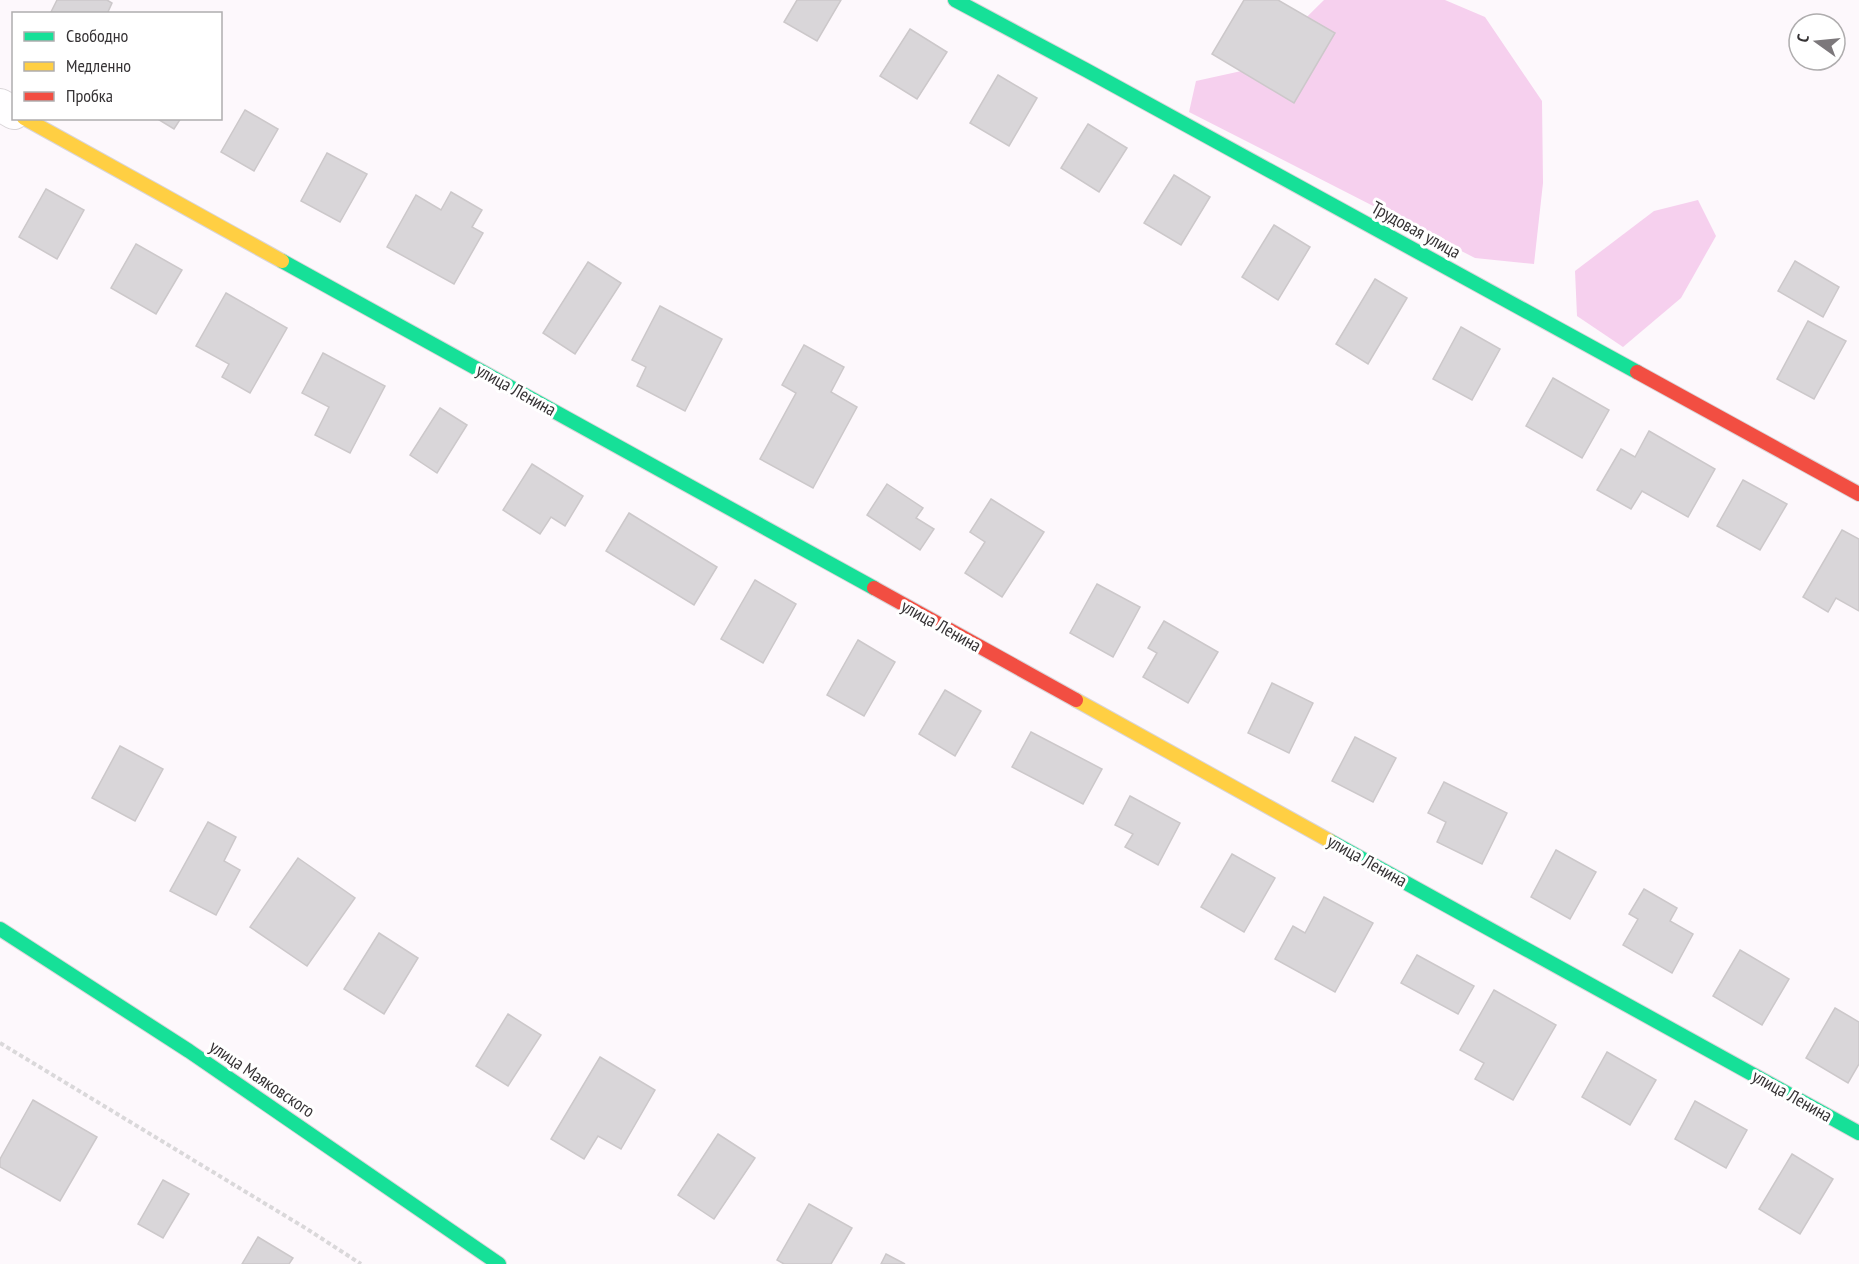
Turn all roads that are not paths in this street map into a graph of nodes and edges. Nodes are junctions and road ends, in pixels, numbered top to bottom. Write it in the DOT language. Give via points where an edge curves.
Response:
graph roads {
  1 [pos="954,0"];
  2 [pos="28,120"];
  3 [pos="1859,494"];
  4 [pos="0,929"];
  5 [pos="1859,1132"];
  6 [pos="499,1264"];
  1 -- 3 [label="street, Трудовая улица"];
  2 -- 5 [label="street, улица Ленина"];
  4 -- 6 [label="street, улица Маяковского" via="208,1064"];
}
